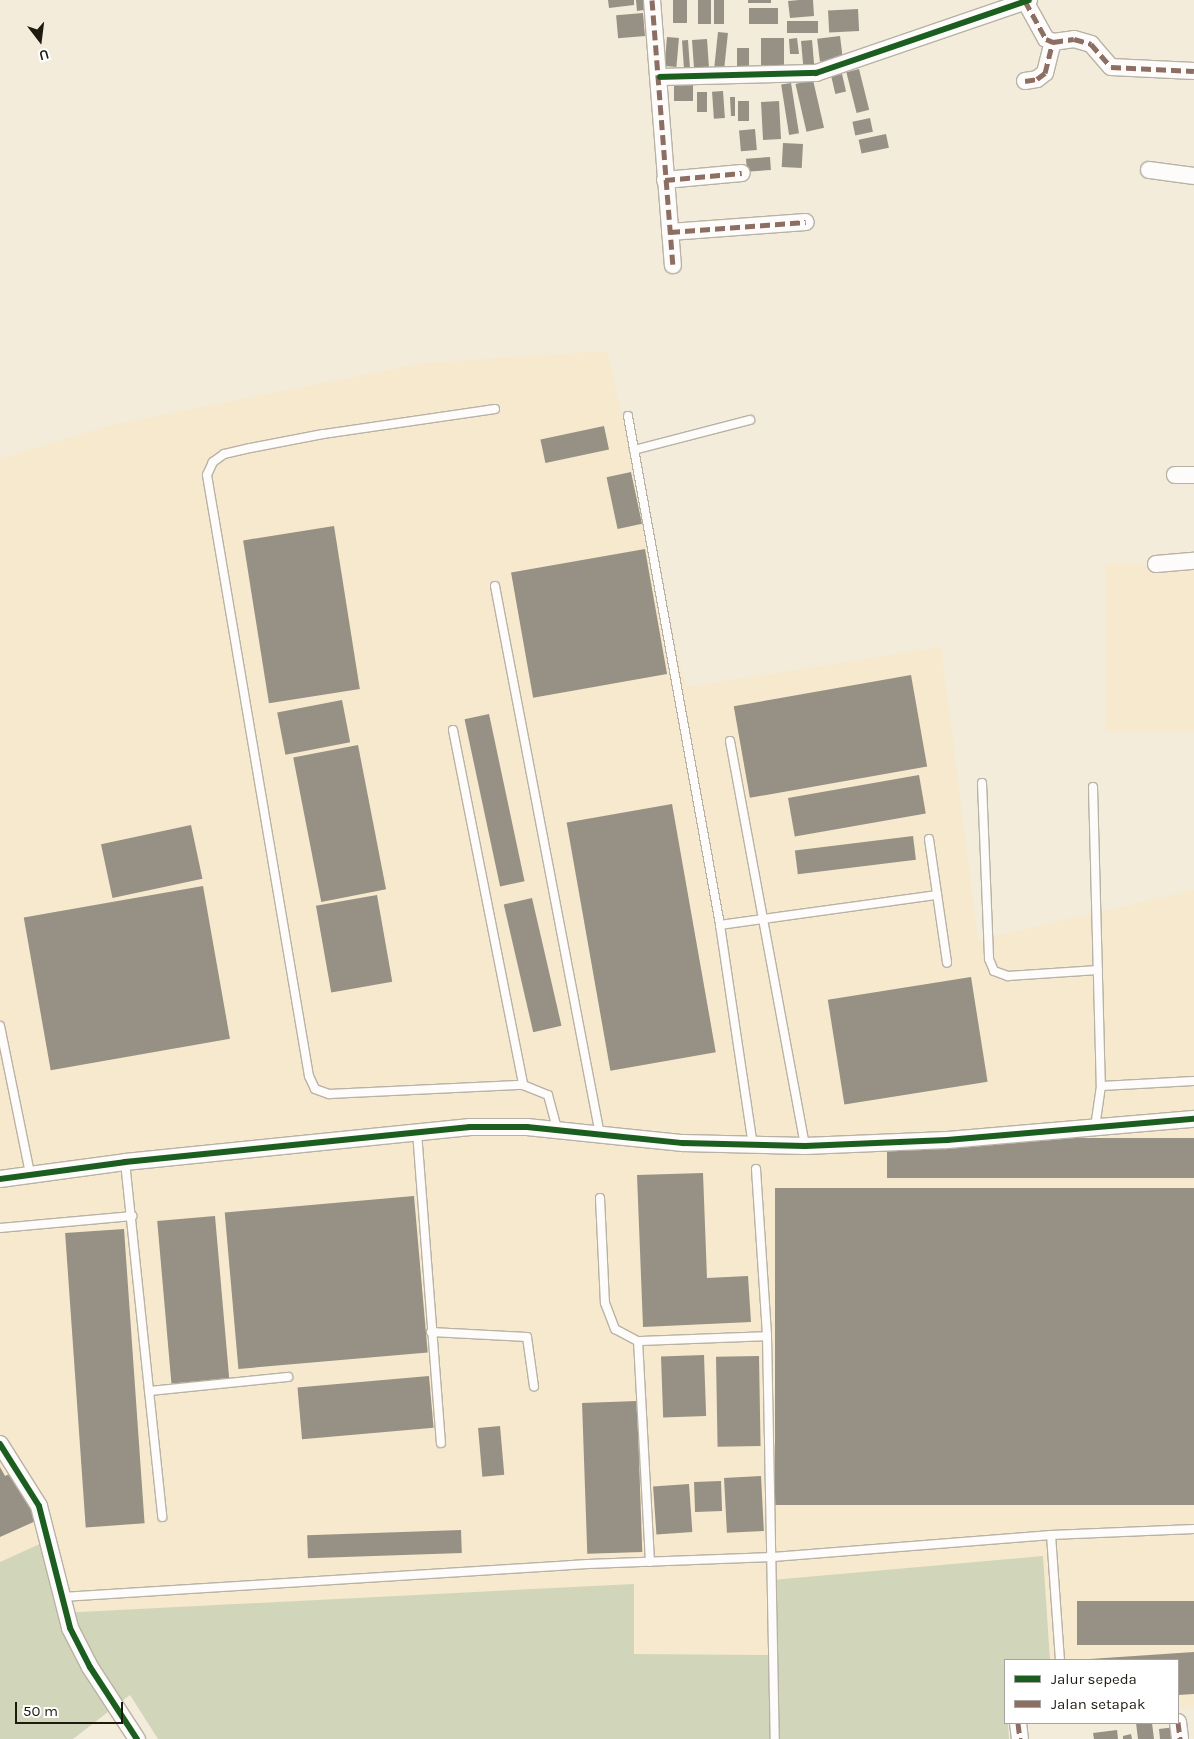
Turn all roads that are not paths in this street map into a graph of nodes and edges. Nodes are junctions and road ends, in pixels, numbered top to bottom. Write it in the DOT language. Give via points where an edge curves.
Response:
graph roads {
  1 [pos="652,0"];
  2 [pos="1027,1"];
  3 [pos="1053,42"];
  4 [pos="1194,71"];
  5 [pos="660,77"];
  6 [pos="1025,81"];
  7 [pos="1149,170"];
  8 [pos="742,173"];
  9 [pos="1194,176"];
  10 [pos="665,180"];
  11 [pos="806,222"];
  12 [pos="670,232"];
  13 [pos="673,265"];
  14 [pos="495,409"];
  15 [pos="628,416"];
  16 [pos="750,420"];
  17 [pos="634,450"];
  18 [pos="1176,475"];
  19 [pos="1194,475"];
  20 [pos="1194,561"];
  21 [pos="1156,564"];
  22 [pos="495,586"];
  23 [pos="453,730"];
  24 [pos="730,741"];
  25 [pos="982,783"];
  26 [pos="1093,787"];
  27 [pos="929,839"];
  28 [pos="937,895"];
  29 [pos="761,919"];
  30 [pos="720,925"];
  31 [pos="947,963"];
  32 [pos="1098,970"];
  33 [pos="0,1026"];
  34 [pos="9,1072"];
  35 [pos="0,1074"];
  36 [pos="1194,1081"];
  37 [pos="523,1085"];
  38 [pos="1101,1086"];
  39 [pos="1194,1118"];
  40 [pos="1095,1127"];
  41 [pos="557,1129"];
  42 [pos="417,1130"];
  43 [pos="600,1135"];
  44 [pos="753,1146"];
  45 [pos="806,1146"];
  46 [pos="125,1162"];
  47 [pos="756,1169"];
  48 [pos="30,1174"];
  49 [pos="0,1179"];
  50 [pos="600,1198"];
  51 [pos="132,1216"];
  52 [pos="0,1228"];
  53 [pos="431,1332"];
  54 [pos="767,1336"];
  55 [pos="638,1341"];
  56 [pos="288,1377"];
  57 [pos="534,1388"];
  58 [pos="149,1391"];
  59 [pos="441,1443"];
  60 [pos="0,1444"];
  61 [pos="162,1517"];
  62 [pos="1194,1529"];
  63 [pos="1051,1535"];
  64 [pos="773,1557"];
  65 [pos="650,1562"];
  66 [pos="62,1597"];
  67 [pos="1060,1659"];
  68 [pos="1018,1724"];
  69 [pos="1178,1724"];
  70 [pos="137,1739"];
  71 [pos="775,1739"];
  72 [pos="1020,1739"];
  73 [pos="1180,1739"];
  1 -- 5 [label="street"];
  2 -- 3 [label="street" via="1039,30"];
  2 -- 5 [label="street" via="816,73"];
  3 -- 4 [label="street" via="1074,39 1091,44 1111,67"];
  3 -- 6 [label="street" via="1045,73 1037,79"];
  5 -- 10 [label="street"];
  7 -- 9 [label="street"];
  8 -- 10 [label="street"];
  10 -- 12 [label="street"];
  11 -- 12 [label="street"];
  12 -- 13 [label="street"];
  14 -- 37 [label="lane" via="250,448 224,454 212,462 207,475 309,1076 315,1089 329,1094"];
  15 -- 17 [label="lane"];
  16 -- 17 [label="lane"];
  17 -- 30 [label="lane"];
  18 -- 19 [label="street"];
  20 -- 21 [label="street"];
  22 -- 43 [label="lane"];
  23 -- 37 [label="lane"];
  24 -- 29 [label="lane"];
  25 -- 32 [label="lane" via="989,959 994,970 1008,976"];
  26 -- 32 [label="lane"];
  27 -- 28 [label="lane"];
  28 -- 29 [label="lane"];
  28 -- 31 [label="lane"];
  29 -- 30 [label="lane"];
  29 -- 45 [label="lane"];
  30 -- 44 [label="lane"];
  32 -- 38 [label="lane"];
  33 -- 34 [label="lane"];
  34 -- 35 [label="lane"];
  34 -- 48 [label="lane"];
  36 -- 38 [label="lane"];
  37 -- 41 [label="lane" via="548,1095"];
  38 -- 40 [label="lane"];
  39 -- 40 [label="street"];
  40 -- 45 [label="street" via="947,1140"];
  41 -- 42 [label="street" via="470,1126"];
  41 -- 43 [label="street"];
  42 -- 46 [label="street"];
  42 -- 53 [label="lane"];
  43 -- 44 [label="street"];
  44 -- 45 [label="street"];
  46 -- 48 [label="street"];
  46 -- 51 [label="lane"];
  47 -- 54 [label="lane"];
  48 -- 49 [label="street"];
  50 -- 55 [label="lane" via="605,1303 615,1329"];
  51 -- 52 [label="lane"];
  51 -- 58 [label="lane"];
  53 -- 57 [label="lane" via="527,1337"];
  53 -- 59 [label="lane"];
  54 -- 55 [label="lane"];
  54 -- 64 [label="lane"];
  55 -- 65 [label="lane"];
  56 -- 58 [label="lane"];
  58 -- 61 [label="lane"];
  60 -- 66 [label="street" via="38,1506 48,1532"];
  62 -- 63 [label="lane"];
  63 -- 64 [label="lane"];
  63 -- 67 [label="lane"];
  64 -- 65 [label="lane"];
  64 -- 71 [label="lane"];
  65 -- 66 [label="lane"];
  66 -- 70 [label="street" via="70,1628 90,1667"];
  68 -- 72 [label="street"];
  69 -- 73 [label="street"];
}
